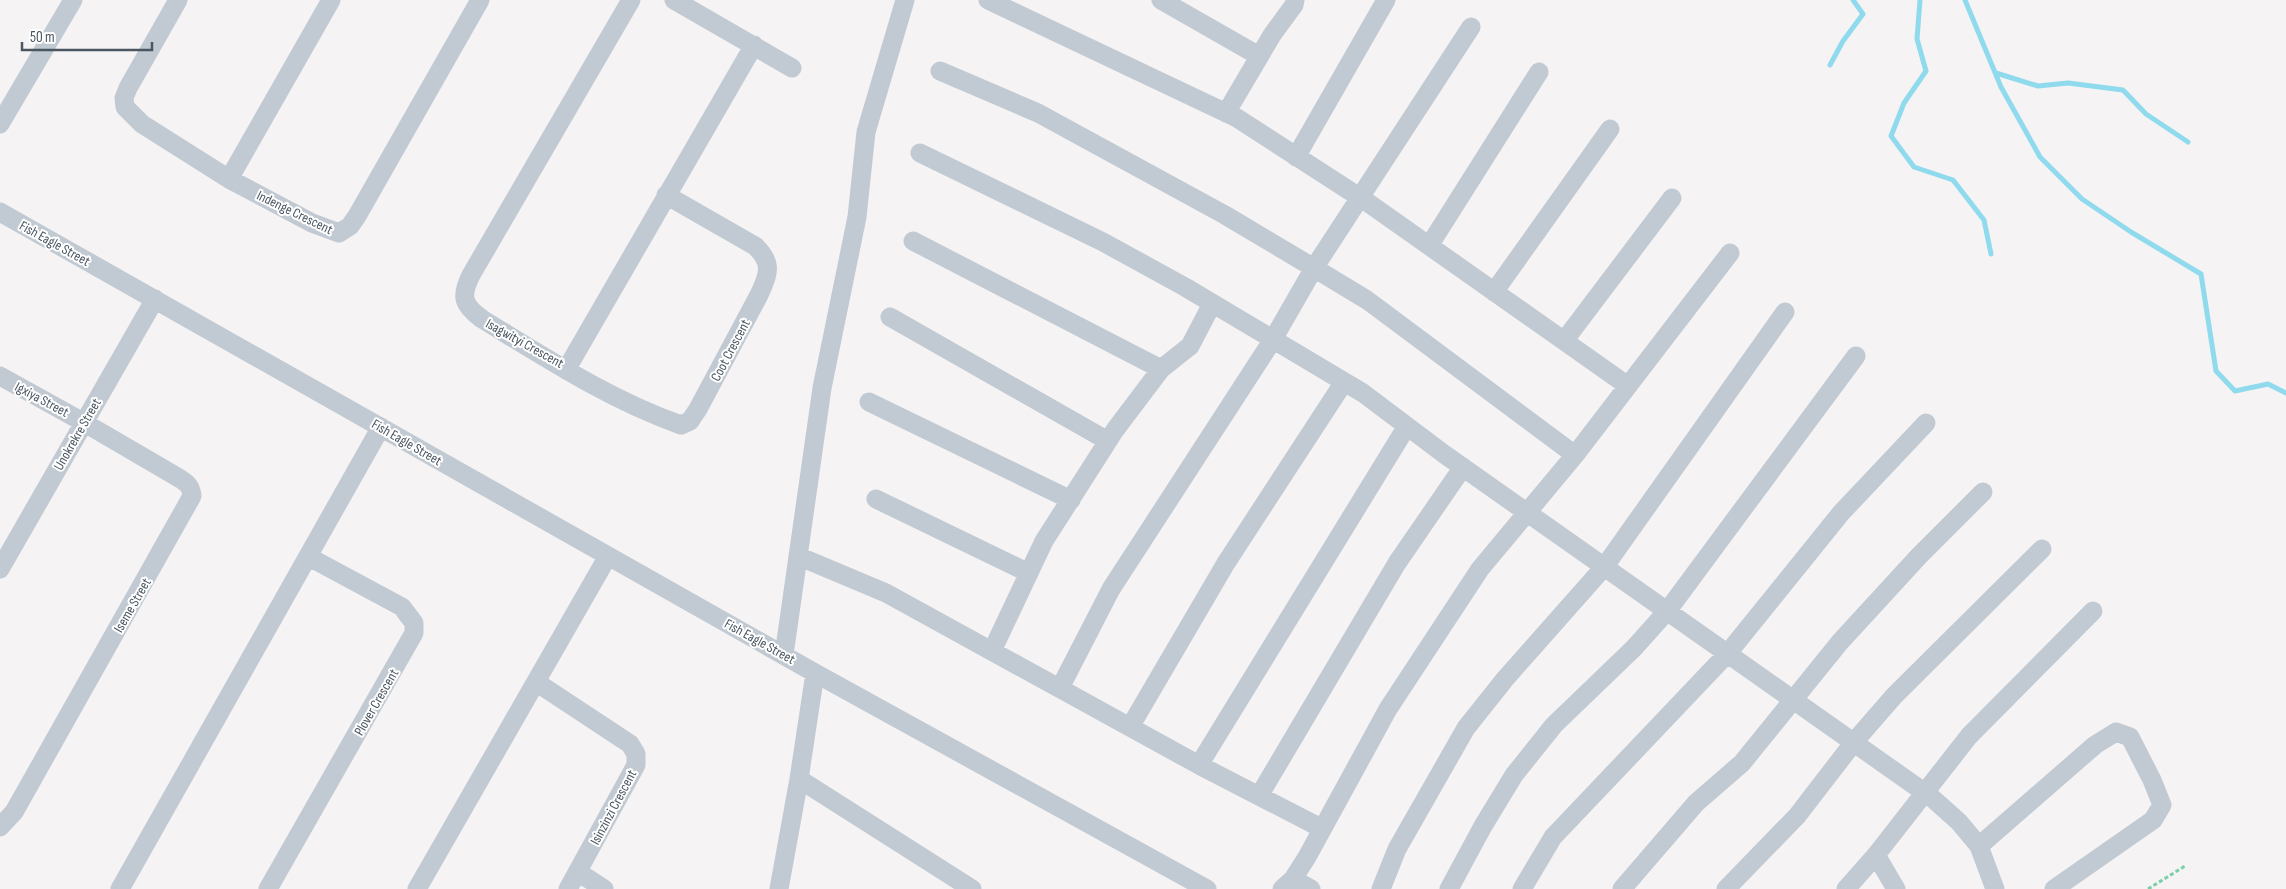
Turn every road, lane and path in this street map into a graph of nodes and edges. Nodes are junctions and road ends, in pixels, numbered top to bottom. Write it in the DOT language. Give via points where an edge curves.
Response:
graph roads {
  1 [pos="73,0"];
  2 [pos="178,0"];
  3 [pos="331,0"];
  4 [pos="480,0"];
  5 [pos="631,0"];
  6 [pos="674,0"];
  7 [pos="905,0"];
  8 [pos="988,0"];
  9 [pos="1161,0"];
  10 [pos="1295,0"];
  11 [pos="1386,0"];
  12 [pos="1471,27"];
  13 [pos="754,45"];
  14 [pos="1259,56"];
  15 [pos="792,68"];
  16 [pos="940,71"];
  17 [pos="1539,72"];
  18 [pos="1226,113"];
  19 [pos="0,124"];
  20 [pos="1610,129"];
  21 [pos="920,153"];
  22 [pos="1296,156"];
  23 [pos="229,179"];
  24 [pos="666,195"];
  25 [pos="1359,197"];
  26 [pos="1672,198"];
  27 [pos="0,212"];
  28 [pos="913,241"];
  29 [pos="1429,246"];
  30 [pos="1730,253"];
  31 [pos="1314,268"];
  32 [pos="1494,292"];
  33 [pos="155,299"];
  34 [pos="1212,304"];
  35 [pos="1785,312"];
  36 [pos="890,317"];
  37 [pos="1272,340"];
  38 [pos="1564,341"];
  39 [pos="1856,356"];
  40 [pos="1161,369"];
  41 [pos="566,370"];
  42 [pos="0,376"];
  43 [pos="1344,382"];
  44 [pos="1628,386"];
  45 [pos="869,402"];
  46 [pos="84,422"];
  47 [pos="1926,423"];
  48 [pos="1407,426"];
  49 [pos="381,427"];
  50 [pos="1108,441"];
  51 [pos="1575,455"];
  52 [pos="1463,467"];
  53 [pos="1983,492"];
  54 [pos="876,498"];
  55 [pos="1070,500"];
  56 [pos="1528,512"];
  57 [pos="2042,549"];
  58 [pos="608,556"];
  59 [pos="798,556"];
  60 [pos="309,557"];
  61 [pos="1604,566"];
  62 [pos="0,569"];
  63 [pos="1029,573"];
  64 [pos="1668,610"];
  65 [pos="2094,611"];
  66 [pos="992,651"];
  67 [pos="1728,653"];
  68 [pos="784,654"];
  69 [pos="815,673"];
  70 [pos="536,682"];
  71 [pos="1060,688"];
  72 [pos="1794,700"];
  73 [pos="1130,727"];
  74 [pos="1854,742"];
  75 [pos="1199,765"];
  76 [pos="799,779"];
  77 [pos="1924,792"];
  78 [pos="1259,796"];
  79 [pos="0,827"];
  80 [pos="1322,828"];
  81 [pos="1979,846"];
  82 [pos="1876,855"];
  83 [pos="2185,866"];
  84 [pos="578,872"];
  85 [pos="1287,884"];
  86 [pos="1197,887"];
  87 [pos="120,889"];
  88 [pos="268,889"];
  89 [pos="417,889"];
  90 [pos="568,889"];
  91 [pos="604,889"];
  92 [pos="779,889"];
  93 [pos="972,889"];
  94 [pos="1311,889"];
  95 [pos="1381,889"];
  96 [pos="1449,889"];
  97 [pos="1522,889"];
  98 [pos="1622,889"];
  99 [pos="1726,889"];
  100 [pos="1846,889"];
  101 [pos="1896,889"];
  102 [pos="1996,889"];
  103 [pos="2054,889"];
  104 [pos="2148,889"];
  1 -- 19 [label="street"];
  2 -- 23 [label="street, Indenge Crescent" via="128,88 125,107 142,124"];
  3 -- 23 [label="street"];
  4 -- 23 [label="street, Indenge Crescent" via="350,226 339,234"];
  5 -- 41 [label="street, Isagwityi Crescent" via="464,288 470,310"];
  6 -- 13 [label="street"];
  7 -- 59 [label="street" via="866,132 857,217 822,388"];
  8 -- 18 [label="street"];
  9 -- 14 [label="street"];
  10 -- 14 [label="street"];
  11 -- 22 [label="street"];
  12 -- 25 [label="street"];
  13 -- 15 [label="street"];
  13 -- 24 [label="street, Isagwityi Crescent"];
  14 -- 18 [label="street"];
  16 -- 31 [label="street" via="1038,112"];
  17 -- 29 [label="street"];
  18 -- 22 [label="street"];
  20 -- 32 [label="street"];
  21 -- 34 [label="street" via="1103,242"];
  22 -- 25 [label="street"];
  24 -- 41 [label="street, Isagwityi Crescent"];
  24 -- 41 [label="street, Coot Crescent" via="754,246 768,264 767,278 759,295 698,408 690,421 681,425"];
  25 -- 29 [label="street"];
  25 -- 31 [label="street"];
  26 -- 38 [label="street"];
  27 -- 33 [label="street, Fish Eagle Street"];
  28 -- 40 [label="street"];
  29 -- 32 [label="street"];
  30 -- 44 [label="street"];
  31 -- 37 [label="street"];
  31 -- 51 [label="street" via="1367,300"];
  32 -- 38 [label="street"];
  33 -- 46 [label="street, Unokrekre Street"];
  33 -- 49 [label="street, Fish Eagle Street"];
  34 -- 37 [label="street"];
  34 -- 40 [label="street" via="1190,346"];
  35 -- 61 [label="street"];
  36 -- 50 [label="street"];
  37 -- 43 [label="street"];
  37 -- 71 [label="street" via="1111,589"];
  38 -- 44 [label="street"];
  39 -- 64 [label="street"];
  40 -- 50 [label="street"];
  42 -- 46 [label="street, Igxiya Street"];
  43 -- 48 [label="street"];
  43 -- 73 [label="street" via="1226,562"];
  44 -- 51 [label="street"];
  45 -- 55 [label="street"];
  46 -- 62 [label="street, Unokrekre Street"];
  46 -- 79 [label="street, Iseme Street" via="187,483 192,496 14,812"];
  47 -- 67 [label="street" via="1842,513"];
  48 -- 52 [label="street"];
  48 -- 75 [label="street"];
  49 -- 58 [label="street, Fish Eagle Street"];
  49 -- 60 [label="street"];
  50 -- 55 [label="street"];
  51 -- 56 [label="street"];
  52 -- 56 [label="street"];
  52 -- 78 [label="street" via="1397,563"];
  53 -- 72 [label="street" via="1918,556 1840,642"];
  54 -- 63 [label="street"];
  55 -- 63 [label="street" via="1044,541"];
  56 -- 61 [label="street"];
  56 -- 80 [label="street" via="1480,569 1429,643"];
  57 -- 74 [label="street" via="1929,661"];
  58 -- 68 [label="street, Fish Eagle Street"];
  58 -- 70 [label="street"];
  59 -- 66 [label="street" via="886,593"];
  59 -- 68 [label="street"];
  60 -- 87 [label="street"];
  60 -- 88 [label="street, Plover Crescent" via="402,607 414,622 414,633"];
  61 -- 64 [label="street"];
  61 -- 95 [label="street" via="1466,728 1397,848"];
  63 -- 66 [label="street"];
  64 -- 67 [label="street"];
  64 -- 96 [label="street" via="1634,648 1554,725 1483,826"];
  65 -- 77 [label="street" via="1970,736"];
  66 -- 71 [label="street"];
  67 -- 72 [label="street"];
  67 -- 97 [label="street" via="1552,837"];
  68 -- 69 [label="street, Fish Eagle Street"];
  69 -- 76 [label="street"];
  69 -- 86 [label="street, Fish Eagle Street"];
  70 -- 84 [label="street, Isinzinzi Crescent" via="630,744 636,754 636,765"];
  70 -- 89 [label="street"];
  71 -- 73 [label="street"];
  72 -- 74 [label="street"];
  72 -- 98 [label="street" via="1742,763 1696,803"];
  73 -- 75 [label="street"];
  74 -- 77 [label="street"];
  74 -- 99 [label="street" via="1797,816"];
  75 -- 78 [label="street"];
  76 -- 92 [label="street"];
  76 -- 93 [label="street"];
  77 -- 81 [label="street" via="1959,822"];
  77 -- 82 [label="street"];
  78 -- 80 [label="street"];
  80 -- 85 [label="street"];
  81 -- 102 [label="street"];
  81 -- 103 [label="street" via="2095,745 2116,732 2130,737 2162,805 2153,820"];
  82 -- 100 [label="street"];
  82 -- 101 [label="street"];
  83 -- 104 [label="path"];
  84 -- 90 [label="street, Isinzinzi Crescent"];
  84 -- 91 [label="street"];
  85 -- 94 [label="street"];
}
